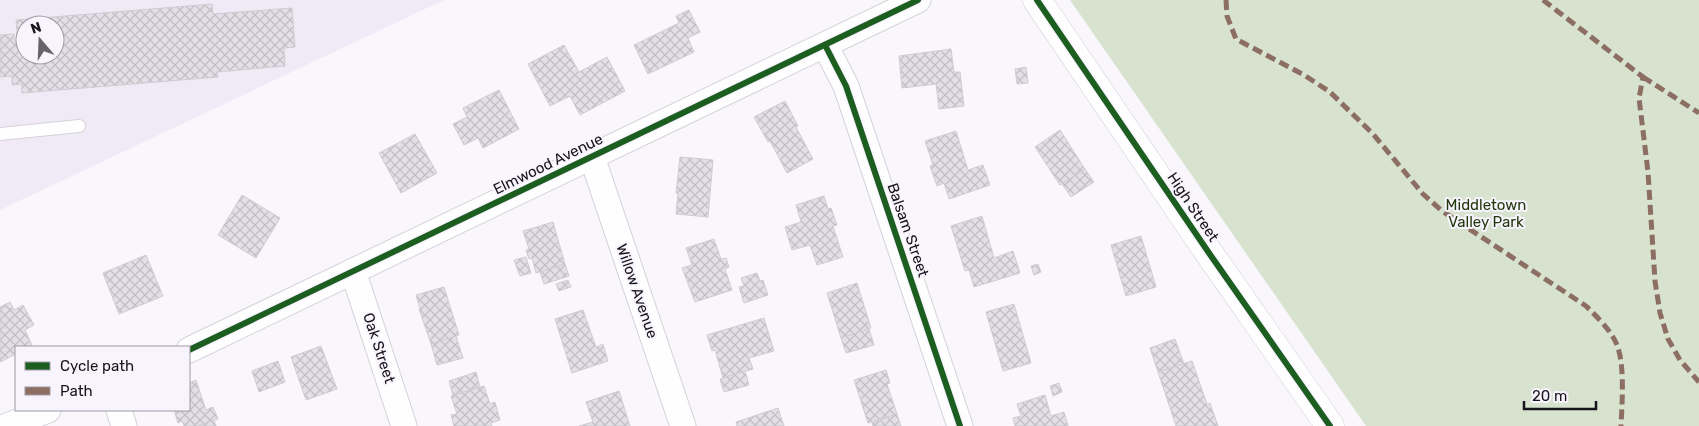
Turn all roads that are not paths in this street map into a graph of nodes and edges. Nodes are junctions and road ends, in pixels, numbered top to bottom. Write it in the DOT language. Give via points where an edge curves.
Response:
graph roads {
  1 [pos="918,0"];
  2 [pos="1037,0"];
  3 [pos="825,44"];
  4 [pos="79,126"];
  5 [pos="0,134"];
  6 [pos="592,157"];
  7 [pos="354,270"];
  8 [pos="190,350"];
  9 [pos="45,411"];
  10 [pos="119,411"];
  11 [pos="7,426"];
  12 [pos="124,426"];
  13 [pos="404,426"];
  14 [pos="683,426"];
  15 [pos="960,426"];
  16 [pos="1330,426"];
  1 -- 3 [label="street, Elmwood Avenue"];
  2 -- 16 [label="street, High Street"];
  3 -- 6 [label="street, Elmwood Avenue"];
  3 -- 15 [label="street, Balsam Street" via="846,86"];
  4 -- 5 [label="lane"];
  6 -- 7 [label="street, Elmwood Avenue"];
  6 -- 14 [label="street, Willow Avenue"];
  7 -- 8 [label="street, Elmwood Avenue"];
  7 -- 13 [label="street, Oak Street"];
  9 -- 11 [label="street"];
  10 -- 12 [label="street"];
}
